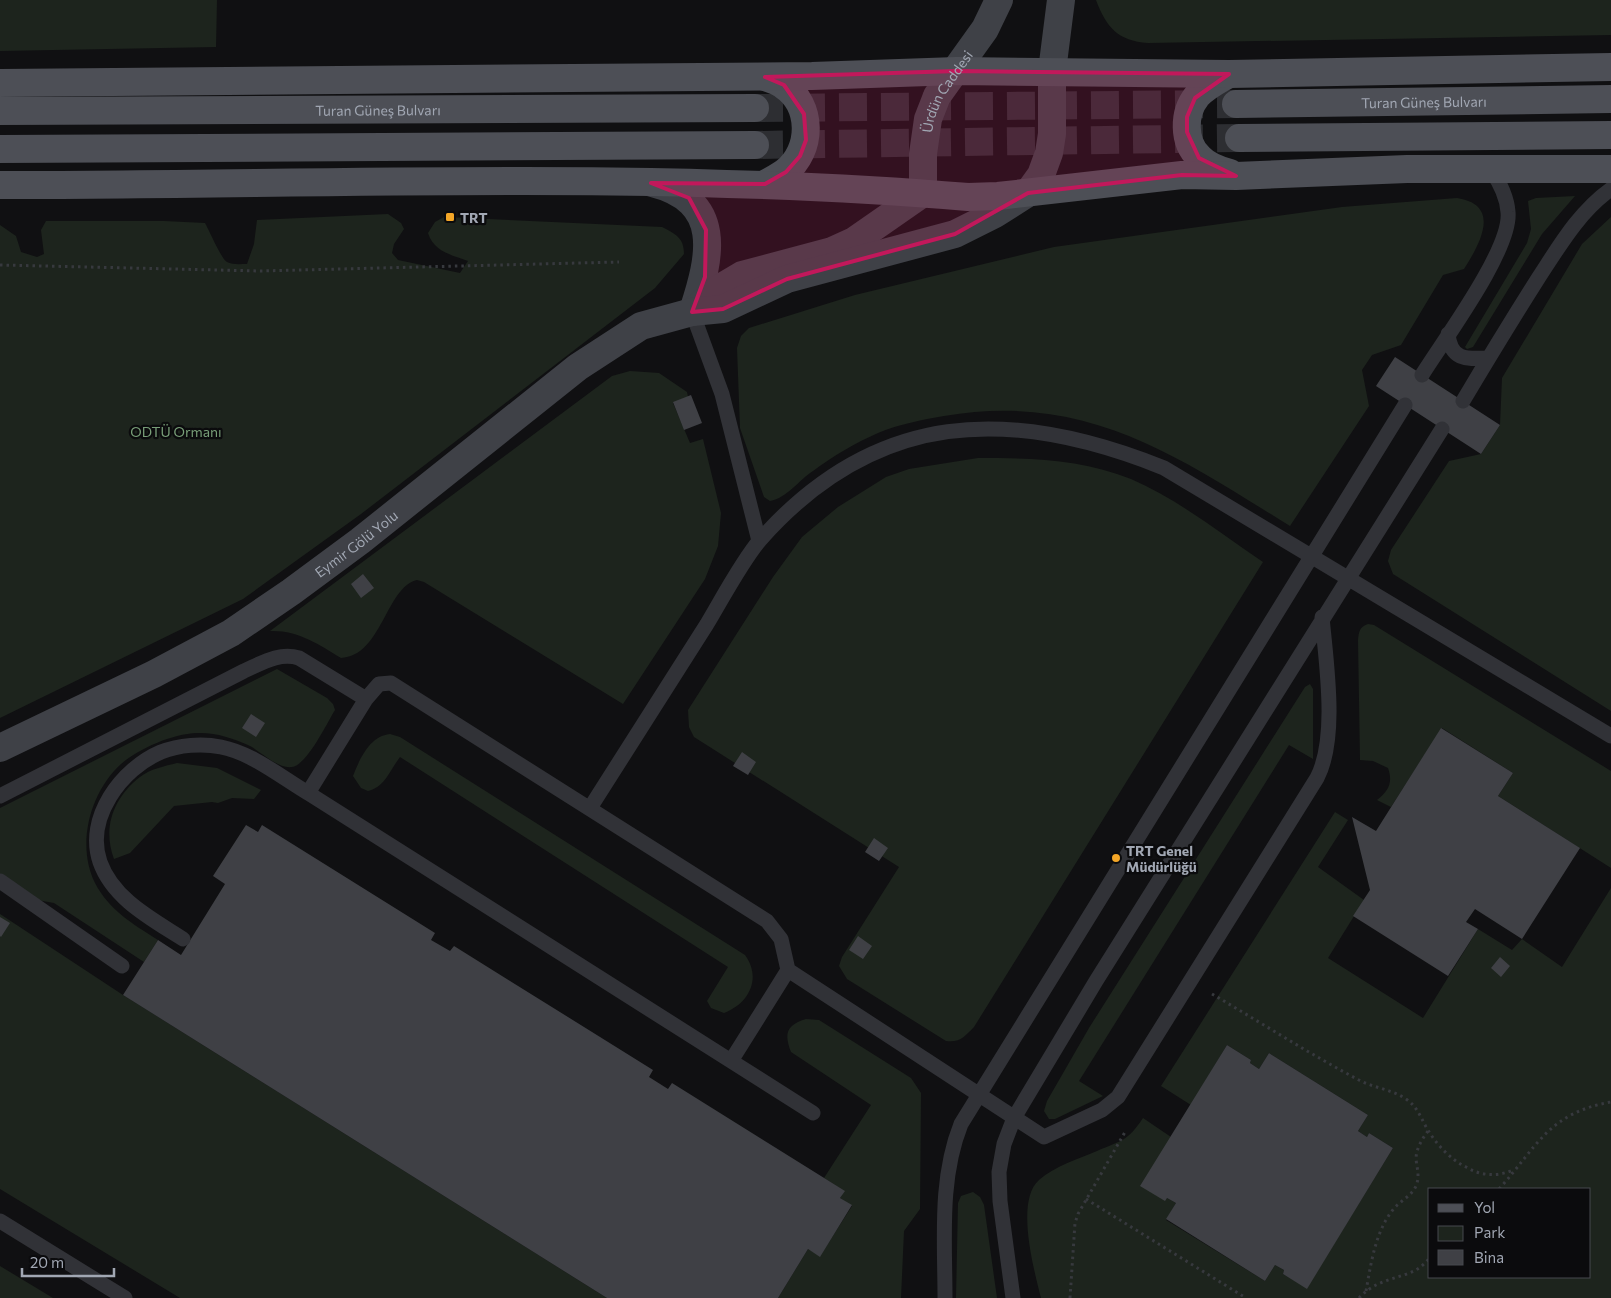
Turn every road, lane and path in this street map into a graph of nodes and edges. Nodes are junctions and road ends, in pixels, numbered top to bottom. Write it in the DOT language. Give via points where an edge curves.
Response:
graph roads {
  1 [pos="999,0"];
  2 [pos="1061,0"];
  3 [pos="1611,67"];
  4 [pos="957,71"];
  5 [pos="1052,71"];
  6 [pos="1229,74"];
  7 [pos="765,77"];
  8 [pos="0,83"];
  9 [pos="1611,99"];
  10 [pos="1236,104"];
  11 [pos="755,108"];
  12 [pos="0,111"];
  13 [pos="1611,135"];
  14 [pos="1238,138"];
  15 [pos="755,146"];
  16 [pos="0,149"];
  17 [pos="1611,169"];
  18 [pos="1491,170"];
  19 [pos="1236,176"];
  20 [pos="651,183"];
  21 [pos="765,184"];
  22 [pos="0,185"];
  23 [pos="1611,189"];
  24 [pos="923,193"];
  25 [pos="1028,193"];
  26 [pos="619,262"];
  27 [pos="0,265"];
  28 [pos="692,312"];
  29 [pos="1448,334"];
  30 [pos="1488,358"];
  31 [pos="1422,375"];
  32 [pos="1463,401"];
  33 [pos="1405,405"];
  34 [pos="1442,428"];
  35 [pos="759,541"];
  36 [pos="1312,556"];
  37 [pos="1348,577"];
  38 [pos="1322,618"];
  39 [pos="366,698"];
  40 [pos="1611,736"];
  41 [pos="0,748"];
  42 [pos="308,793"];
  43 [pos="0,796"];
  44 [pos="590,808"];
  45 [pos="0,881"];
  46 [pos="183,939"];
  47 [pos="122,966"];
  48 [pos="788,970"];
  49 [pos="1212,994"];
  50 [pos="731,1061"];
  51 [pos="979,1094"];
  52 [pos="1611,1102"];
  53 [pos="812,1113"];
  54 [pos="1014,1118"];
  55 [pos="1428,1131"];
  56 [pos="1125,1132"];
  57 [pos="1513,1170"];
  58 [pos="1499,1188"];
  59 [pos="1086,1199"];
  60 [pos="0,1221"];
  61 [pos="1428,1259"];
  62 [pos="1366,1291"];
  63 [pos="125,1298"];
  64 [pos="945,1298"];
  65 [pos="1013,1298"];
  66 [pos="1070,1298"];
  67 [pos="1246,1298"];
  68 [pos="1359,1298"];
  1 -- 4 [label="street, Ürdün Caddesi" via="985,30"];
  2 -- 5 [label="street"];
  3 -- 6 [label="main road"];
  4 -- 5 [label="main road"];
  4 -- 7 [label="main road"];
  4 -- 24 [label="street, Ürdün Caddesi" via="946,81 928,119 923,154"];
  5 -- 6 [label="main road"];
  5 -- 25 [label="street" via="1049,153 1041,175"];
  6 -- 19 [label="main road" via="1204,88 1195,98 1186,117 1187,132 1199,158"];
  7 -- 8 [label="main road"];
  7 -- 21 [label="main road" via="784,85 796,99 804,114 806,140 800,156 786,172"];
  9 -- 10 [label="main road, Turan Güneş Bulvarı"];
  11 -- 12 [label="main road, Turan Güneş Bulvarı"];
  13 -- 14 [label="main road"];
  15 -- 16 [label="main road"];
  17 -- 18 [label="main road"];
  18 -- 19 [label="main road" via="1407,169"];
  18 -- 29 [label="lane" via="1501,185 1509,214 1501,245 1482,282"];
  19 -- 25 [label="main road" via="1182,175"];
  20 -- 21 [label="main road"];
  20 -- 22 [label="main road" via="416,181"];
  20 -- 28 [label="street" via="670,188 688,198 706,230 705,277"];
  21 -- 24 [label="main road"];
  23 -- 30 [label="lane" via="1593,202 1570,230"];
  24 -- 25 [label="main road" via="968,197"];
  24 -- 28 [label="street" via="854,241 832,251 742,276 720,288"];
  25 -- 28 [label="street, Eymir Gölü Yolu" via="954,234 787,279 723,309"];
  26 -- 27 [label="path" via="260,271"];
  28 -- 35 [label="lane" via="722,394"];
  28 -- 41 [label="street, Eymir Gölü Yolu" via="641,326 578,367 360,541 231,632 154,674"];
  29 -- 30 [label="lane" via="1449,345 1457,353 1469,360"];
  29 -- 31 [label="lane"];
  30 -- 32 [label="lane"];
  33 -- 36 [label="lane"];
  34 -- 37 [label="lane"];
  35 -- 36 [label="lane" via="803,496 868,454 939,431 974,430 1034,432 1075,438 1120,450 1164,468"];
  35 -- 44 [label="lane"];
  36 -- 37 [label="lane"];
  36 -- 51 [label="lane"];
  37 -- 38 [label="lane"];
  37 -- 40 [label="lane"];
  38 -- 54 [label="lane"];
  38 -- 54 [label="lane" via="1328,727 1324,764 1317,778 1118,1097 1102,1110 1044,1137"];
  39 -- 42 [label="lane"];
  39 -- 43 [label="lane" via="299,658 275,657"];
  39 -- 44 [label="lane" via="379,684 397,686"];
  42 -- 46 [label="lane" via="240,753 203,744 162,752 129,774 114,791 98,826 96,847 101,864 112,884 126,899"];
  42 -- 50 [label="lane"];
  44 -- 48 [label="lane" via="767,921 781,938"];
  45 -- 47 [label="lane"];
  48 -- 50 [label="lane"];
  48 -- 51 [label="lane"];
  49 -- 55 [label="path" via="1357,1079 1409,1101"];
  50 -- 53 [label="lane"];
  51 -- 54 [label="lane"];
  51 -- 64 [label="lane" via="961,1124 949,1162 944,1218"];
  52 -- 57 [label="path" via="1588,1107 1552,1127"];
  54 -- 65 [label="lane" via="1004,1144 999,1172"];
  55 -- 57 [label="path" via="1454,1160 1474,1172 1493,1175"];
  55 -- 62 [label="path" via="1420,1142 1416,1157 1417,1184 1413,1192 1397,1204 1383,1225"];
  56 -- 59 [label="path"];
  57 -- 58 [label="path"];
  59 -- 66 [label="path" via="1075,1223"];
  59 -- 67 [label="path"];
  60 -- 63 [label="lane"];
  61 -- 62 [label="path" via="1416,1272 1388,1278"];
  62 -- 68 [label="path"];
}
